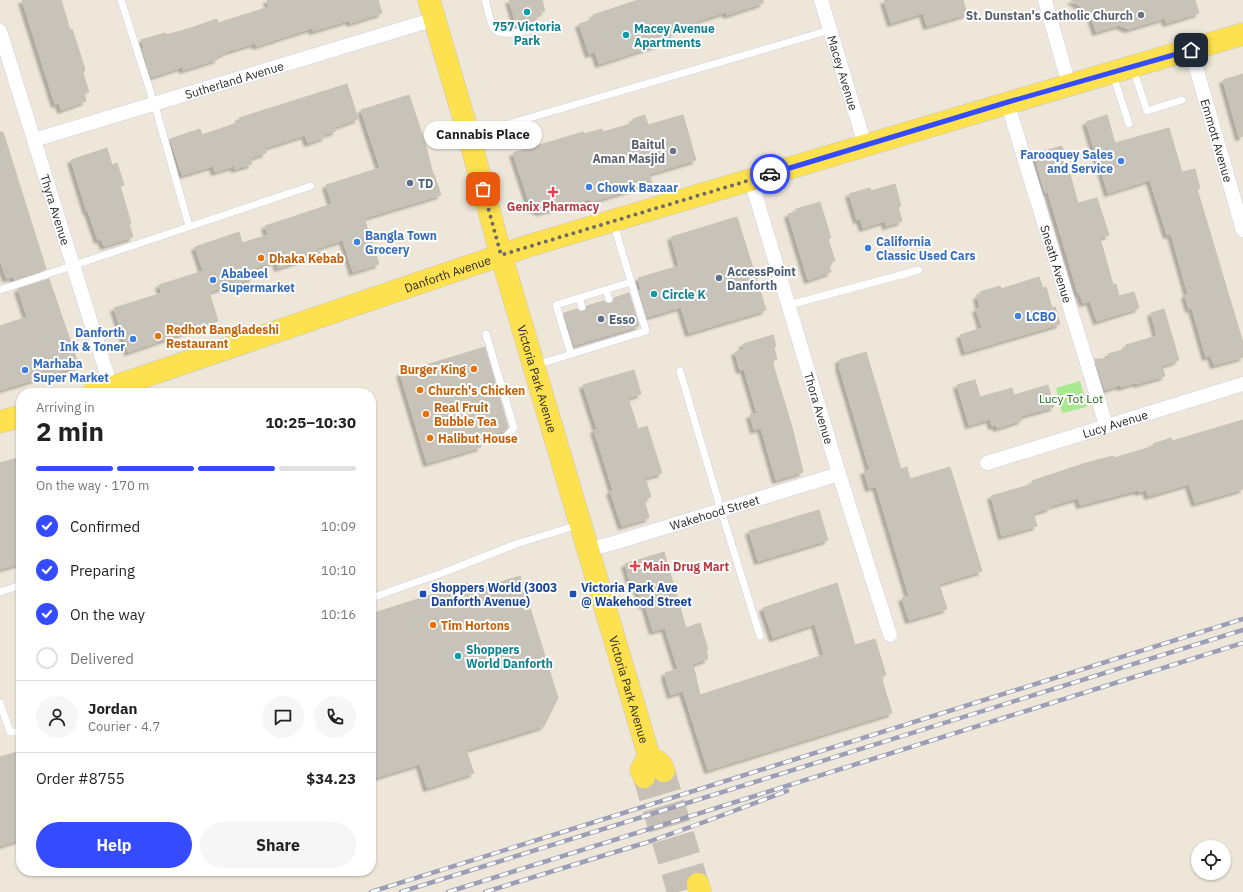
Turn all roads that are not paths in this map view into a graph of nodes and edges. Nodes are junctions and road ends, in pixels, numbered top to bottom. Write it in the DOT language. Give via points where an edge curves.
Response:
graph roads {
  1 [pos="121,0"];
  2 [pos="485,0"];
  3 [pos="821,0"];
  4 [pos="1045,0"];
  5 [pos="432,9"];
  6 [pos="546,25"];
  7 [pos="830,30"];
  8 [pos="0,31"];
  9 [pos="1243,34"];
  10 [pos="1191,50"];
  11 [pos="1133,67"];
  12 [pos="1112,73"];
  13 [pos="1069,86"];
  14 [pos="1182,100"];
  15 [pos="1008,102"];
  16 [pos="154,104"];
  17 [pos="1129,124"];
  18 [pos="469,136"];
  19 [pos="34,140"];
  20 [pos="865,145"];
  21 [pos="751,180"];
  22 [pos="311,186"];
  23 [pos="613,221"];
  24 [pos="189,226"];
  25 [pos="1243,230"];
  26 [pos="501,255"];
  27 [pos="74,264"];
  28 [pos="919,270"];
  29 [pos="632,282"];
  30 [pos="0,290"];
  31 [pos="606,290"];
  32 [pos="579,298"];
  33 [pos="609,299"];
  34 [pos="789,304"];
  35 [pos="582,307"];
  36 [pos="619,332"];
  37 [pos="486,334"];
  38 [pos="621,339"];
  39 [pos="571,354"];
  40 [pos="534,366"];
  41 [pos="680,371"];
  42 [pos="1243,384"];
  43 [pos="105,388"];
  44 [pos="115,388"];
  45 [pos="16,417"];
  46 [pos="0,422"];
  47 [pos="1106,425"];
  48 [pos="495,442"];
  49 [pos="987,463"];
  50 [pos="839,474"];
  51 [pos="721,510"];
  52 [pos="581,524"];
  53 [pos="588,550"];
  54 [pos="16,587"];
  55 [pos="0,592"];
  56 [pos="376,596"];
  57 [pos="890,635"];
  58 [pos="760,636"];
  59 [pos="0,703"];
  60 [pos="16,732"];
  61 [pos="652,768"];
  1 -- 16 [label="lane"];
  2 -- 6 [label="lane" via="494,28 498,31 513,33"];
  3 -- 7 [label="street, Macey Avenue"];
  4 -- 13 [label="street"];
  5 -- 16 [label="street, Sutherland Avenue"];
  5 -- 18 [label="main road, Victoria Park Avenue"];
  7 -- 18 [label="lane"];
  7 -- 20 [label="street, Macey Avenue"];
  8 -- 19 [label="street, Thyra Avenue"];
  9 -- 10 [label="main road, Danforth Avenue"];
  10 -- 11 [label="main road, Danforth Avenue"];
  10 -- 25 [label="street, Emmott Avenue"];
  11 -- 12 [label="main road, Danforth Avenue"];
  11 -- 14 [label="lane" via="1147,111"];
  12 -- 13 [label="main road, Danforth Avenue"];
  12 -- 17 [label="lane"];
  13 -- 15 [label="main road, Danforth Avenue"];
  15 -- 20 [label="main road, Danforth Avenue"];
  15 -- 47 [label="street, Sneath Avenue"];
  16 -- 19 [label="street, Sutherland Avenue"];
  16 -- 24 [label="lane"];
  18 -- 26 [label="main road, Victoria Park Avenue"];
  19 -- 27 [label="street, Thyra Avenue"];
  20 -- 21 [label="main road, Danforth Avenue"];
  21 -- 23 [label="main road, Danforth Avenue"];
  21 -- 34 [label="street, Thora Avenue"];
  22 -- 24 [label="lane"];
  23 -- 26 [label="main road, Danforth Avenue"];
  23 -- 29 [label="lane"];
  24 -- 27 [label="lane"];
  26 -- 40 [label="main road, Victoria Park Avenue"];
  26 -- 44 [label="main road, Danforth Avenue"];
  27 -- 30 [label="lane"];
  27 -- 43 [label="street, Thyra Avenue"];
  28 -- 34 [label="lane"];
  29 -- 31 [label="lane"];
  29 -- 38 [label="lane" via="646,331"];
  31 -- 32 [label="lane"];
  31 -- 33 [label="lane"];
  32 -- 35 [label="lane"];
  32 -- 39 [label="lane" via="556,304"];
  34 -- 50 [label="street, Thora Avenue"];
  36 -- 38 [label="lane"];
  37 -- 48 [label="lane" via="514,428 504,438"];
  38 -- 39 [label="lane" via="593,344"];
  39 -- 40 [label="lane"];
  40 -- 52 [label="main road, Victoria Park Avenue"];
  41 -- 51 [label="lane"];
  42 -- 47 [label="street, Lucy Avenue"];
  45 -- 46 [label="main road"];
  47 -- 49 [label="street, Lucy Avenue"];
  50 -- 51 [label="street, Wakehood Street"];
  50 -- 57 [label="street, Thora Avenue"];
  51 -- 53 [label="street, Wakehood Street"];
  51 -- 58 [label="lane"];
  52 -- 53 [label="main road, Victoria Park Avenue"];
  52 -- 56 [label="lane" via="516,544"];
  53 -- 61 [label="main road, Victoria Park Avenue"];
  54 -- 55 [label="lane"];
  59 -- 60 [label="lane" via="10,732"];
}
